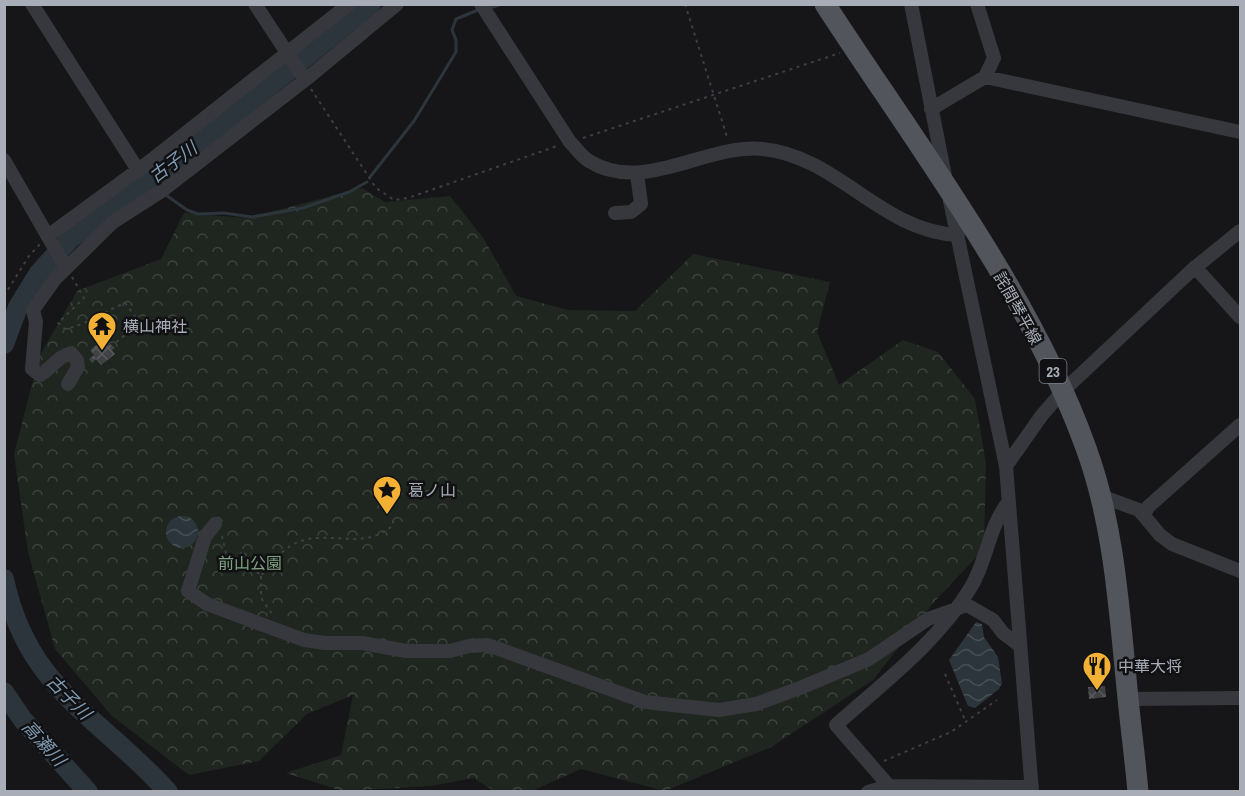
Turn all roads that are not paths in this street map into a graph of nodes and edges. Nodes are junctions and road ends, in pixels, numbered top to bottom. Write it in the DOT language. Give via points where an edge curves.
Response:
graph roads {
  1 [pos="32,4"];
  2 [pos="255,4"];
  3 [pos="349,4"];
  4 [pos="397,4"];
  5 [pos="481,4"];
  6 [pos="825,4"];
  7 [pos="911,4"];
  8 [pos="977,4"];
  9 [pos="287,55"];
  10 [pos="985,77"];
  11 [pos="305,80"];
  12 [pos="931,109"];
  13 [pos="1240,132"];
  14 [pos="4,160"];
  15 [pos="138,170"];
  16 [pos="637,173"];
  17 [pos="948,192"];
  18 [pos="615,213"];
  19 [pos="1240,231"];
  20 [pos="958,235"];
  21 [pos="49,237"];
  22 [pos="1195,267"];
  23 [pos="66,268"];
  24 [pos="1240,317"];
  25 [pos="68,384"];
  26 [pos="1063,391"];
  27 [pos="1240,425"];
  28 [pos="1006,466"];
  29 [pos="1098,495"];
  30 [pos="1008,504"];
  31 [pos="1144,516"];
  32 [pos="215,524"];
  33 [pos="1240,571"];
  34 [pos="953,610"];
  35 [pos="1019,645"];
  36 [pos="1240,698"];
  37 [pos="1129,699"];
  38 [pos="890,789"];
  39 [pos="1032,789"];
  40 [pos="868,792"];
  41 [pos="1138,792"];
  1 -- 15 [label="street"];
  2 -- 9 [label="street"];
  3 -- 9 [label="street"];
  4 -- 11 [label="street"];
  5 -- 16 [label="street" via="570,142 587,161"];
  6 -- 17 [label="main road, 詫間琴平線 / 23"];
  7 -- 12 [label="street"];
  8 -- 10 [label="street" via="994,58"];
  9 -- 11 [label="street"];
  9 -- 15 [label="street"];
  10 -- 12 [label="street"];
  10 -- 13 [label="street"];
  11 -- 23 [label="street" via="161,191 113,222"];
  12 -- 17 [label="street"];
  14 -- 21 [label="street"];
  15 -- 21 [label="street"];
  16 -- 18 [label="street" via="641,204 631,212"];
  16 -- 20 [label="street" via="731,152 766,149 837,176 906,224 936,234"];
  17 -- 20 [label="street"];
  17 -- 26 [label="main road, 詫間琴平線 / 23" via="1022,310"];
  19 -- 22 [label="street"];
  20 -- 28 [label="street"];
  21 -- 23 [label="street"];
  22 -- 24 [label="street"];
  22 -- 26 [label="street"];
  23 -- 25 [label="street" via="33,310 36,322 32,369 40,375 63,354 71,353 78,367"];
  26 -- 28 [label="street"];
  26 -- 29 [label="main road, 詫間琴平線 / 23" via="1087,450"];
  27 -- 31 [label="street" via="1148,507"];
  28 -- 30 [label="street"];
  29 -- 31 [label="street" via="1139,510"];
  29 -- 37 [label="main road, 詫間琴平線 / 23" via="1119,600"];
  30 -- 34 [label="street" via="990,534 971,587"];
  30 -- 35 [label="street"];
  31 -- 33 [label="street" via="1172,544"];
  32 -- 34 [label="street" via="205,537 188,591 207,604 304,640 426,652 488,645 636,699 689,708 719,710 756,704 868,658 928,619"];
  34 -- 35 [label="street" via="967,605 993,620"];
  34 -- 38 [label="street" via="895,673 836,725"];
  35 -- 39 [label="street"];
  36 -- 37 [label="street"];
  37 -- 41 [label="main road, 詫間琴平線 / 23"];
  38 -- 39 [label="street"];
  38 -- 40 [label="street"];
}
